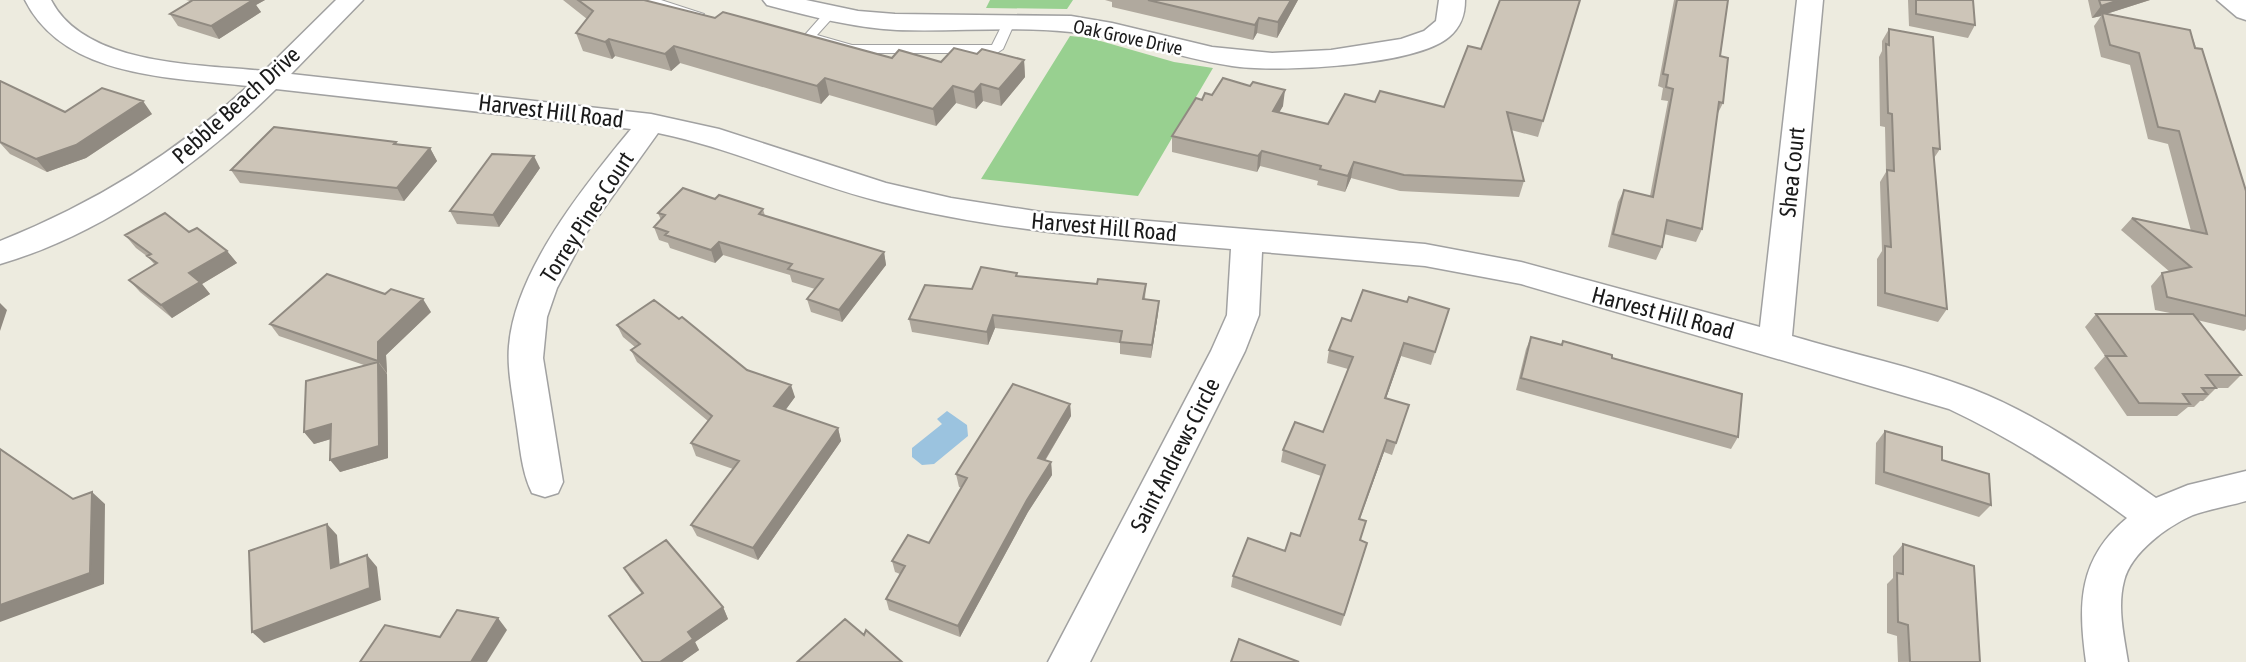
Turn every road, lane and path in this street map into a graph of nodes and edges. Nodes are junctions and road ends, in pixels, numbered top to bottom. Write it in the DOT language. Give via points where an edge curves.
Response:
graph roads {
  1 [pos="38,0"];
  2 [pos="350,0"];
  3 [pos="648,0"];
  4 [pos="776,0"];
  5 [pos="1452,0"];
  6 [pos="1810,0"];
  7 [pos="2230,0"];
  8 [pos="2246,12"];
  9 [pos="698,14"];
  10 [pos="267,81"];
  11 [pos="651,122"];
  12 [pos="1247,239"];
  13 [pos="0,253"];
  14 [pos="1775,344"];
  15 [pos="545,482"];
  16 [pos="2246,486"];
  17 [pos="2156,519"];
  18 [pos="1069,662"];
  19 [pos="2107,662"];
  1 -- 10 [label="street, Harvest Hill Road" via="63,34 100,54 147,66"];
  2 -- 10 [label="street, Pebble Beach Drive"];
  3 -- 9 [label="lane"];
  4 -- 5 [label="street, Oak Grove Drive" via="872,20 1093,27 1234,58 1302,61 1419,44 1437,36 1448,24"];
  6 -- 14 [label="street, Shea Court"];
  7 -- 8 [label="street"];
  10 -- 11 [label="street, Harvest Hill Road"];
  10 -- 13 [label="street, Pebble Beach Drive" via="156,175 47,234"];
  11 -- 12 [label="street, Harvest Hill Road" via="709,135 881,192 951,208 1041,222"];
  11 -- 15 [label="street, Torrey Pines Court" via="546,275 531,312 526,345"];
  12 -- 14 [label="street, Harvest Hill Road" via="1425,255 1521,273"];
  12 -- 18 [label="street, Saint Andrews Circle" via="1243,315 1228,351"];
  14 -- 17 [label="street, Harvest Hill Road" via="1960,399 1993,414 2085,467"];
  16 -- 17 [label="street" via="2186,502"];
  17 -- 19 [label="street" via="2122,545 2105,579 2101,621"];
}
